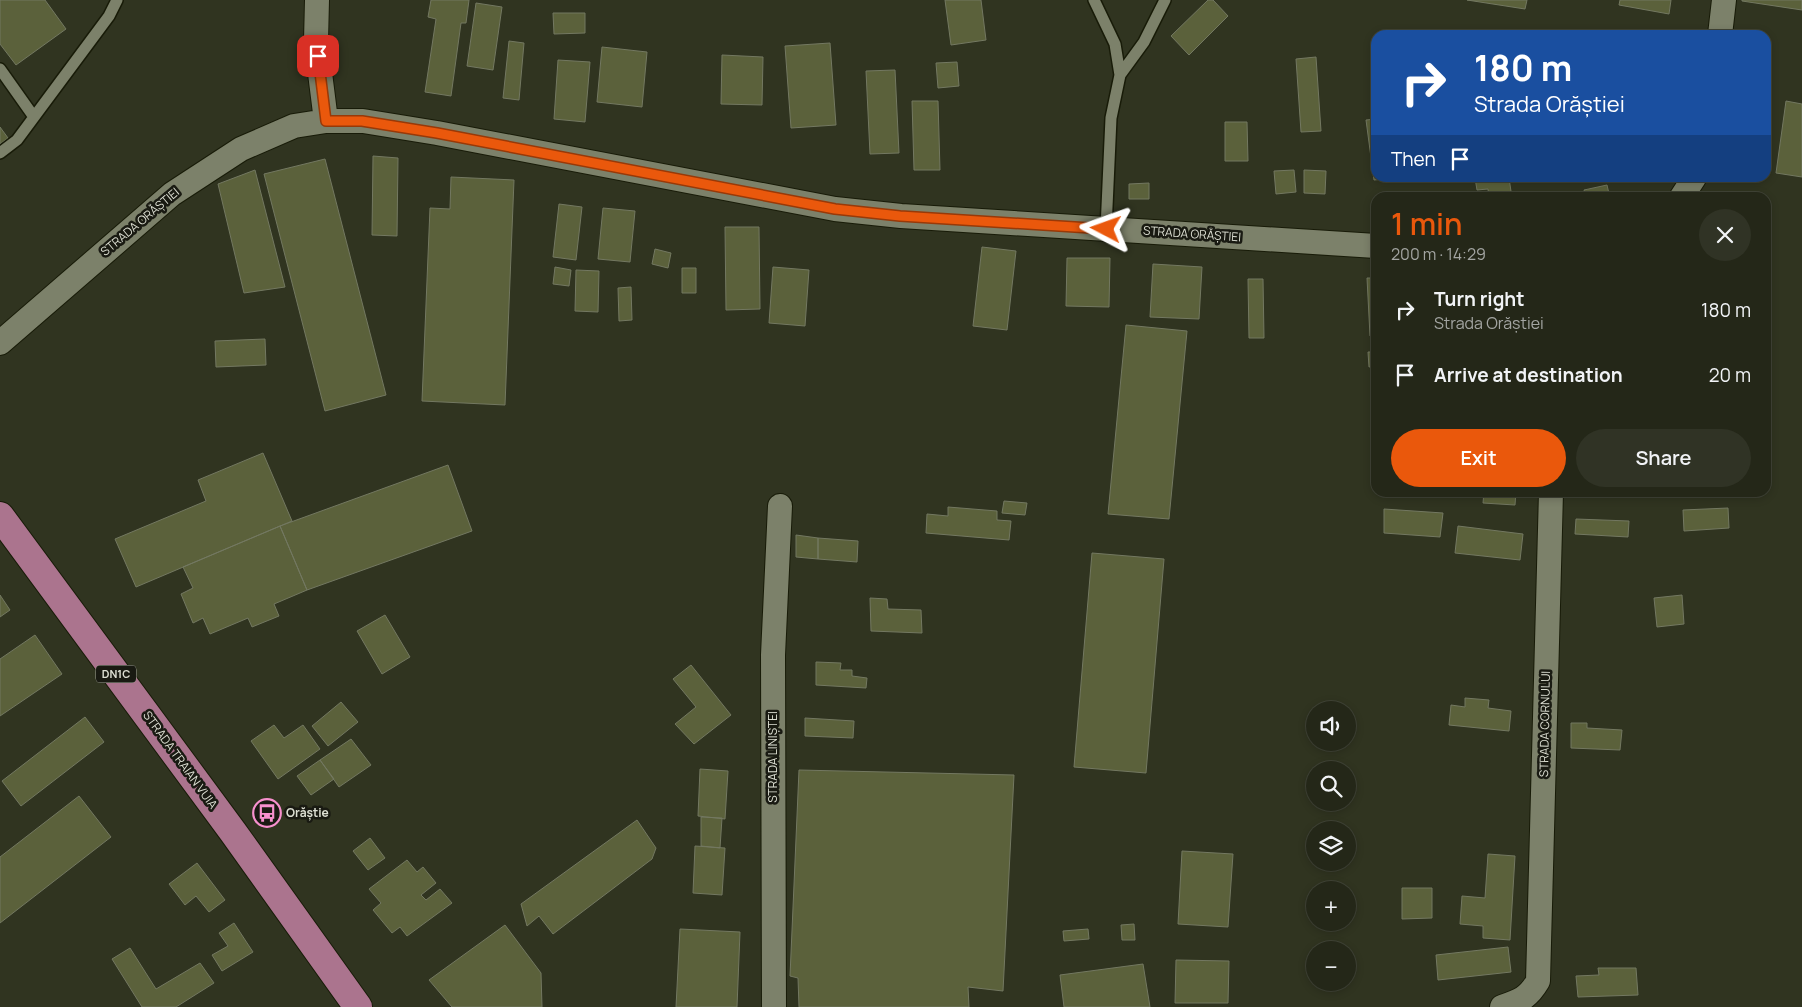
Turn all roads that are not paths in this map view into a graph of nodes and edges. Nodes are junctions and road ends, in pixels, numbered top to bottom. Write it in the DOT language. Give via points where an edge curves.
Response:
graph roads {
  1 [pos="117,0"];
  2 [pos="317,0"];
  3 [pos="1094,0"];
  4 [pos="1165,0"];
  5 [pos="1724,0"];
  6 [pos="1721,30"];
  7 [pos="0,69"];
  8 [pos="1120,75"];
  9 [pos="34,117"];
  10 [pos="326,121"];
  11 [pos="0,153"];
  12 [pos="1106,229"];
  13 [pos="1371,246"];
  14 [pos="0,343"];
  15 [pos="1550,497"];
  16 [pos="780,506"];
  17 [pos="0,516"];
  18 [pos="358,1007"];
  19 [pos="774,1007"];
  20 [pos="1502,1007"];
  1 -- 9 [label="lane" via="109,16"];
  2 -- 10 [label="street" via="316,41"];
  3 -- 8 [label="lane" via="1115,44"];
  4 -- 8 [label="lane" via="1144,42"];
  5 -- 6 [label="street"];
  7 -- 9 [label="lane"];
  8 -- 12 [label="lane" via="1111,118"];
  9 -- 11 [label="lane" via="17,140"];
  10 -- 12 [label="street, STRADA ORĂȘTIEI" via="362,121 437,133 835,209"];
  10 -- 14 [label="street, STRADA ORĂȘTIEI" via="294,126 241,149 172,194"];
  12 -- 13 [label="street, STRADA ORĂȘTIEI"];
  15 -- 20 [label="street, STRADA CORNULUI" via="1538,980 1530,993"];
  16 -- 19 [label="street, STRADA LINIȘTEI" via="773,655"];
  17 -- 18 [label="main road, STRADA TRAIAN VUIA / DN1C"];
}
